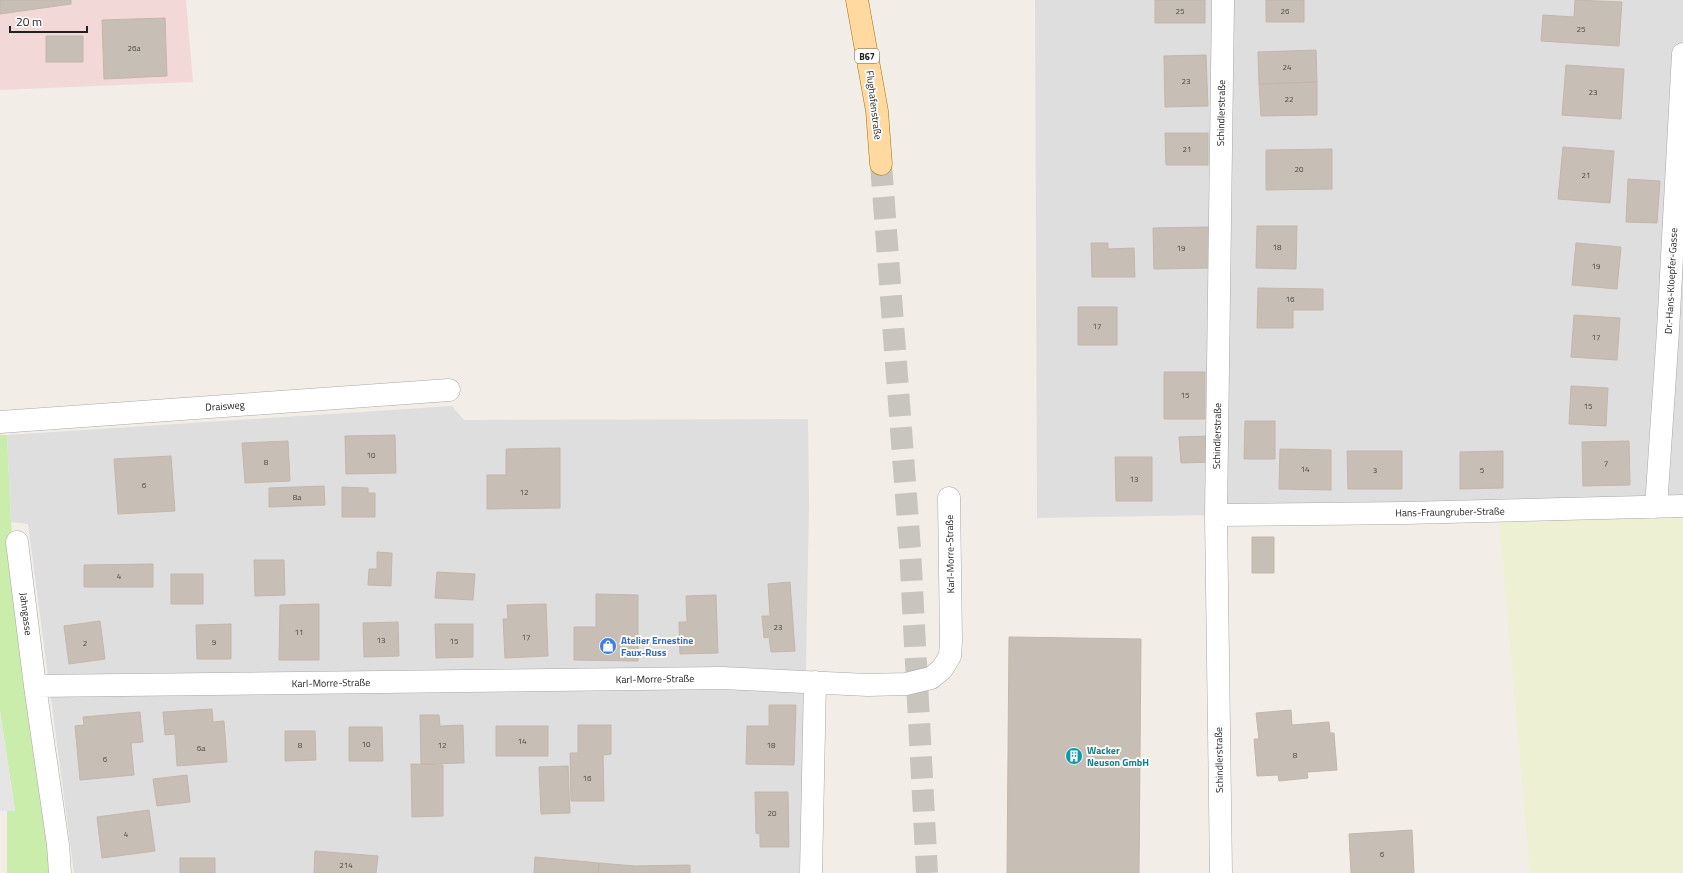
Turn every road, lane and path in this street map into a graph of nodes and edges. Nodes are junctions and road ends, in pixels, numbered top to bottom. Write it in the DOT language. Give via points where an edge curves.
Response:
graph roads {
  1 [pos="857,0"];
  2 [pos="1223,0"];
  3 [pos="1683,54"];
  4 [pos="881,164"];
  5 [pos="449,390"];
  6 [pos="0,422"];
  7 [pos="949,498"];
  8 [pos="1683,506"];
  9 [pos="1656,507"];
  10 [pos="1216,515"];
  11 [pos="17,542"];
  12 [pos="815,682"];
  13 [pos="35,686"];
  14 [pos="60,873"];
  15 [pos="811,873"];
  16 [pos="1221,873"];
  1 -- 4 [label="main road, Flughafenstraße / B67" via="877,111"];
  2 -- 10 [label="street, Schindlerstraße"];
  3 -- 9 [label="street, Dr.-Hans-Kloepfer-Gasse"];
  5 -- 6 [label="street, Draisweg"];
  7 -- 12 [label="street, Karl-Morre-Straße" via="951,641 950,656 942,670 931,678 906,684"];
  8 -- 9 [label="street, Hans-Fraungruber-Straße"];
  9 -- 10 [label="street, Hans-Fraungruber-Straße"];
  10 -- 16 [label="street, Schindlerstraße"];
  11 -- 13 [label="street, Jahngasse"];
  12 -- 13 [label="street, Karl-Morre-Straße" via="722,678"];
  12 -- 15 [label="street"];
  13 -- 14 [label="street"];
}
